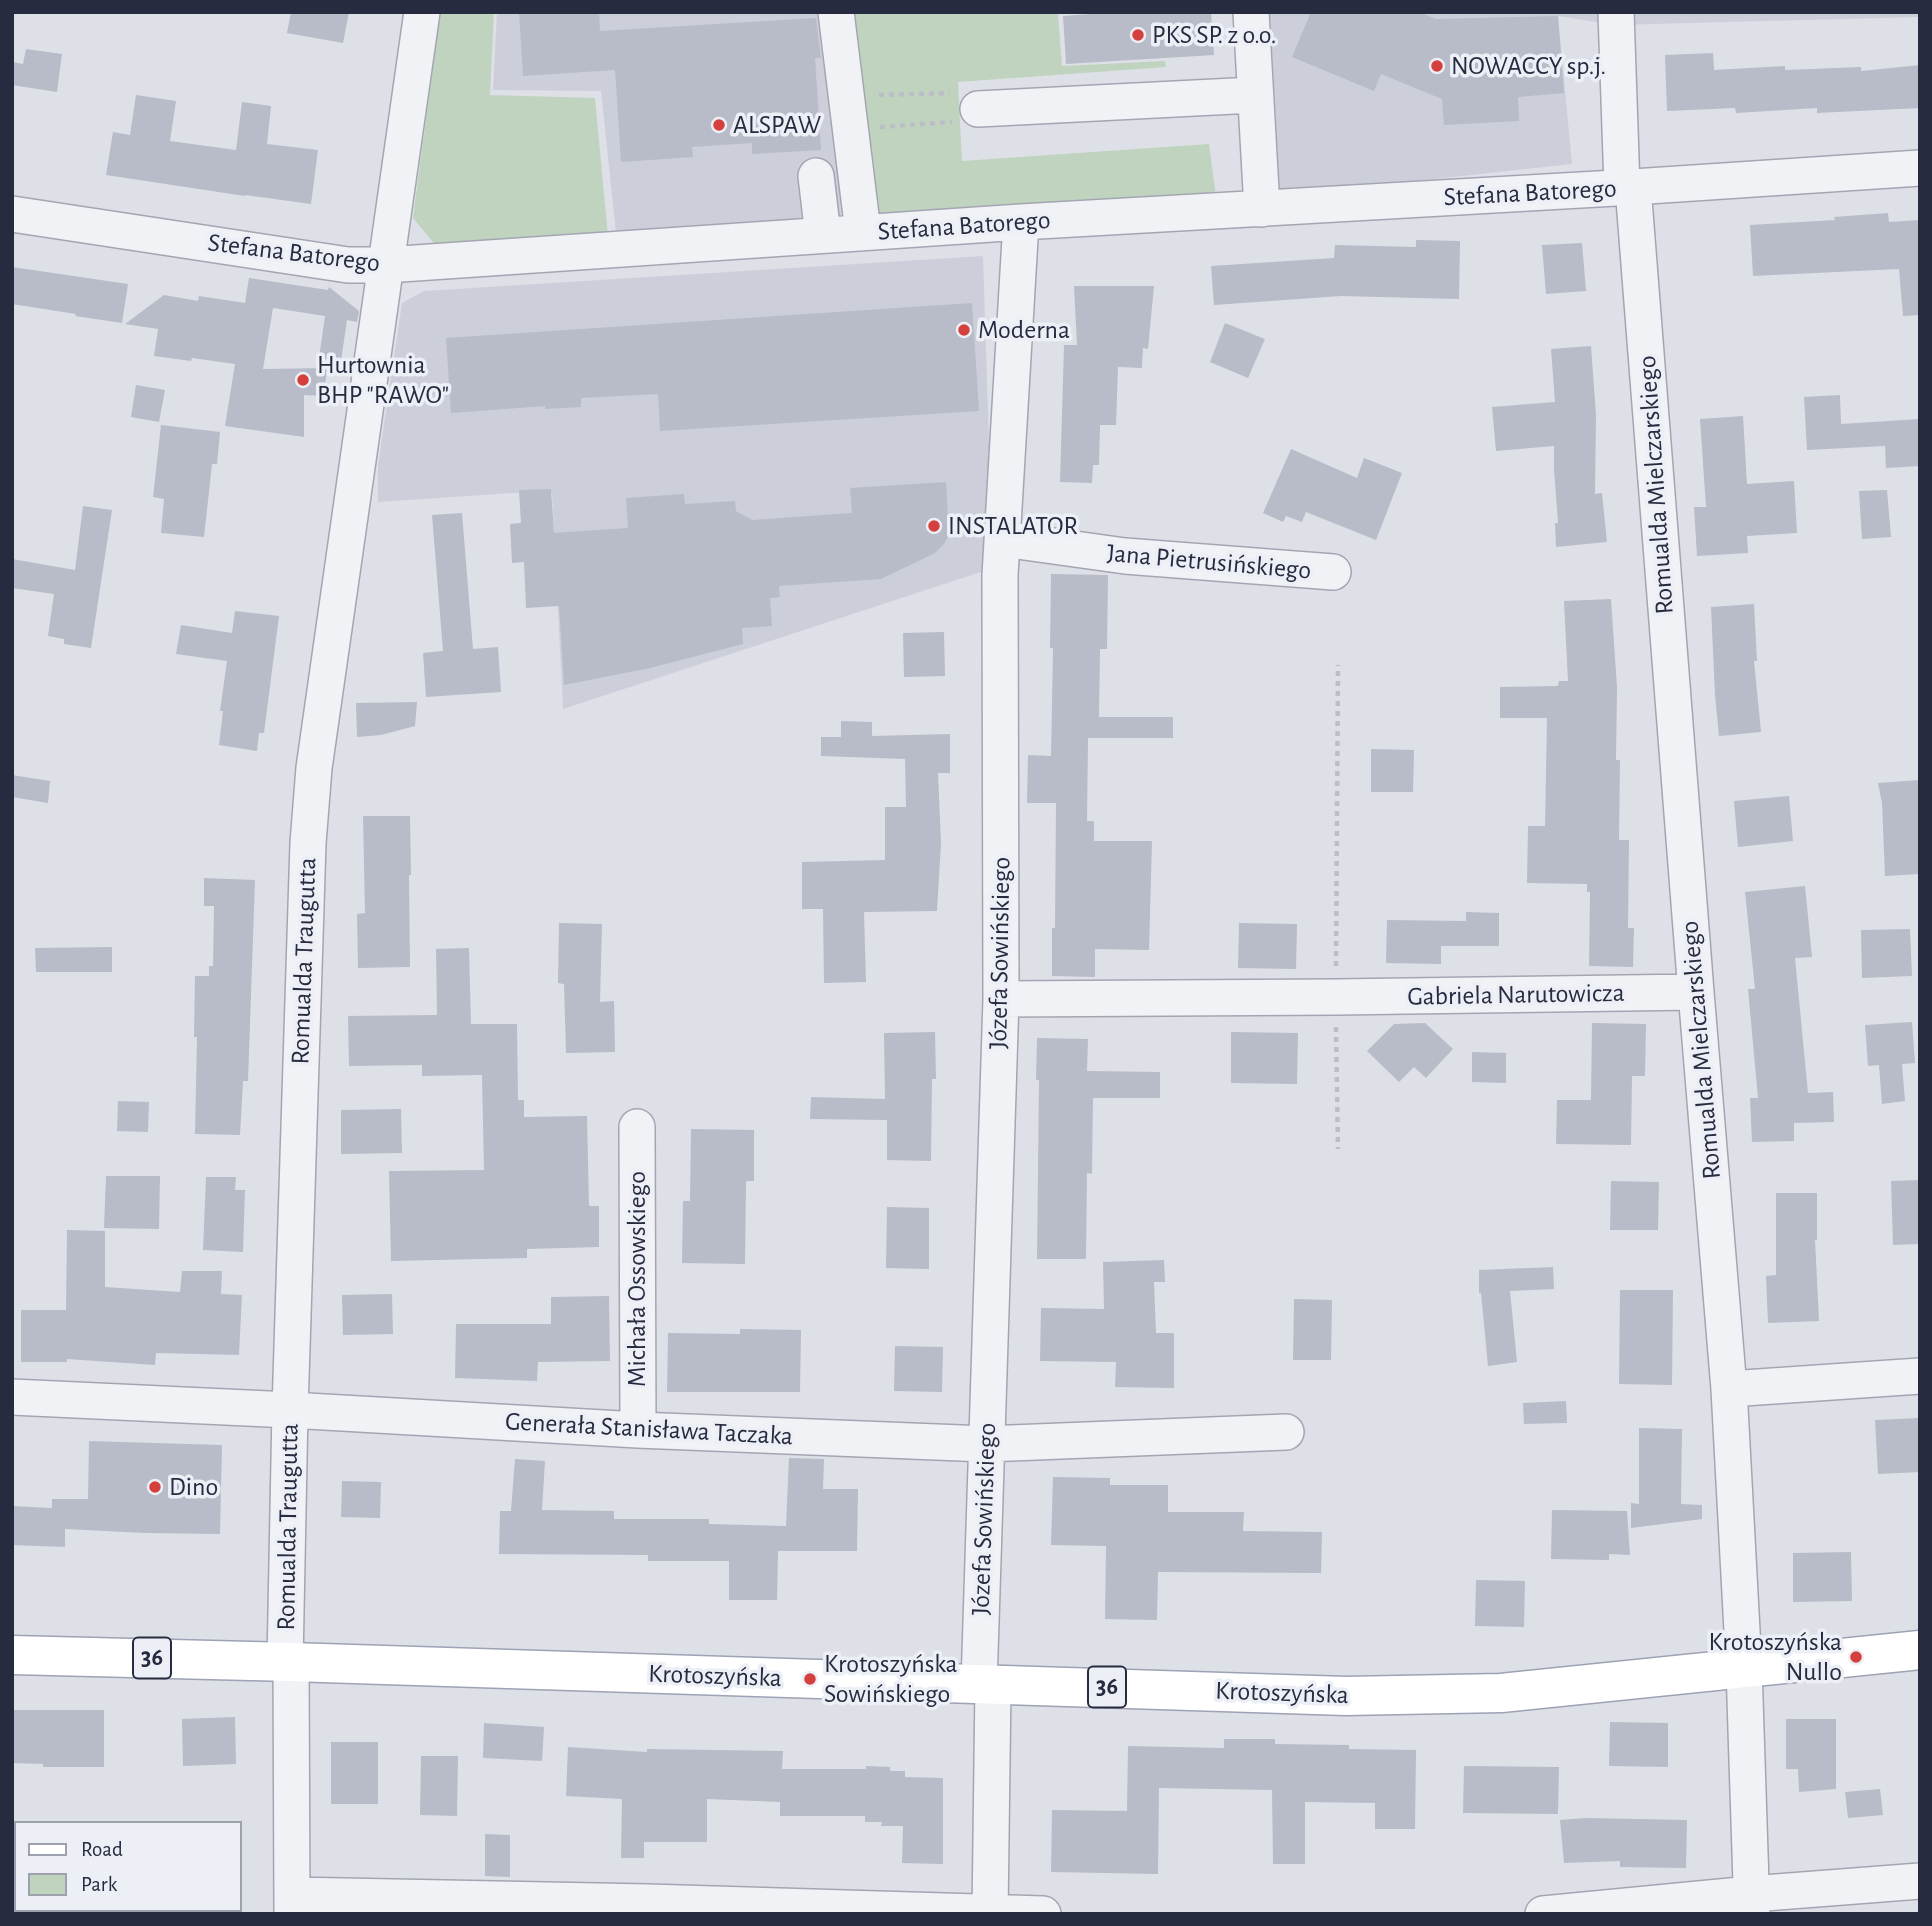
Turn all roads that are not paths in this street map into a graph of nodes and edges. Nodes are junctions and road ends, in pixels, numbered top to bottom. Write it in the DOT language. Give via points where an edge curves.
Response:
graph roads {
  1 [pos="422,12"];
  2 [pos="836,12"];
  3 [pos="1251,12"];
  4 [pos="1616,12"];
  5 [pos="1254,95"];
  6 [pos="966,108"];
  7 [pos="1920,168"];
  8 [pos="816,176"];
  9 [pos="1628,187"];
  10 [pos="1262,209"];
  11 [pos="12,214"];
  12 [pos="1021,222"];
  13 [pos="863,232"];
  14 [pos="823,235"];
  15 [pos="386,265"];
  16 [pos="1003,540"];
  17 [pos="1333,572"];
  18 [pos="1696,992"];
  19 [pos="1001,999"];
  20 [pos="637,1127"];
  21 [pos="1920,1376"];
  22 [pos="1729,1389"];
  23 [pos="12,1398"];
  24 [pos="290,1410"];
  25 [pos="638,1430"];
  26 [pos="1286,1432"];
  27 [pos="986,1444"];
  28 [pos="1920,1650"];
  29 [pos="12,1655"];
  30 [pos="288,1662"];
  31 [pos="1744,1668"];
  32 [pos="986,1684"];
  33 [pos="1920,1881"];
  34 [pos="1752,1904"];
  35 [pos="292,1905"];
  36 [pos="648,1908"];
  37 [pos="990,1913"];
  38 [pos="1043,1914"];
  39 [pos="1543,1914"];
  1 -- 15 [label="street, Romualda Traugutta"];
  2 -- 13 [label="street"];
  3 -- 5 [label="street"];
  4 -- 9 [label="street, Romualda Mielczarskiego"];
  5 -- 6 [label="street"];
  5 -- 10 [label="street"];
  7 -- 9 [label="street, Stefana Batorego"];
  8 -- 14 [label="street"];
  9 -- 10 [label="street, Stefana Batorego"];
  9 -- 18 [label="street, Romualda Mielczarskiego"];
  10 -- 12 [label="street, Stefana Batorego"];
  11 -- 15 [label="street, Stefana Batorego" via="348,265"];
  12 -- 13 [label="street, Stefana Batorego"];
  12 -- 16 [label="street, Józefa Sowińskiego"];
  13 -- 14 [label="street, Stefana Batorego"];
  14 -- 15 [label="street, Stefana Batorego"];
  15 -- 24 [label="street, Romualda Traugutta" via="314,768"];
  16 -- 17 [label="street, Jana Pietrusińskiego" via="1125,556"];
  16 -- 19 [label="street, Józefa Sowińskiego"];
  18 -- 19 [label="street, Gabriela Narutowicza"];
  18 -- 22 [label="street, Romualda Mielczarskiego"];
  19 -- 27 [label="street, Józefa Sowińskiego"];
  20 -- 25 [label="street, Michała Ossowskiego"];
  21 -- 22 [label="street"];
  22 -- 31 [label="street, Romualda Mielczarskiego"];
  23 -- 24 [label="street, Generała Stanisława Taczaka"];
  24 -- 25 [label="street, Generała Stanisława Taczaka"];
  24 -- 30 [label="street, Romualda Traugutta"];
  25 -- 27 [label="street, Generała Stanisława Taczaka"];
  26 -- 27 [label="street, Generała Stanisława Taczaka"];
  27 -- 32 [label="street, Józefa Sowińskiego"];
  28 -- 31 [label="main road, Krotoszyńska / 36"];
  29 -- 30 [label="main road, Krotoszyńska / 36"];
  30 -- 32 [label="main road, Krotoszyńska / 36"];
  30 -- 35 [label="street, Romualda Traugutta"];
  31 -- 32 [label="main road, Krotoszyńska / 36" via="1501,1693 1420,1695"];
  31 -- 34 [label="street, Romualda Mielczarskiego"];
  32 -- 37 [label="street, Józefa Sowińskiego"];
  33 -- 34 [label="street"];
  34 -- 39 [label="street"];
  35 -- 36 [label="street"];
  36 -- 37 [label="street"];
  37 -- 38 [label="street"];
}
